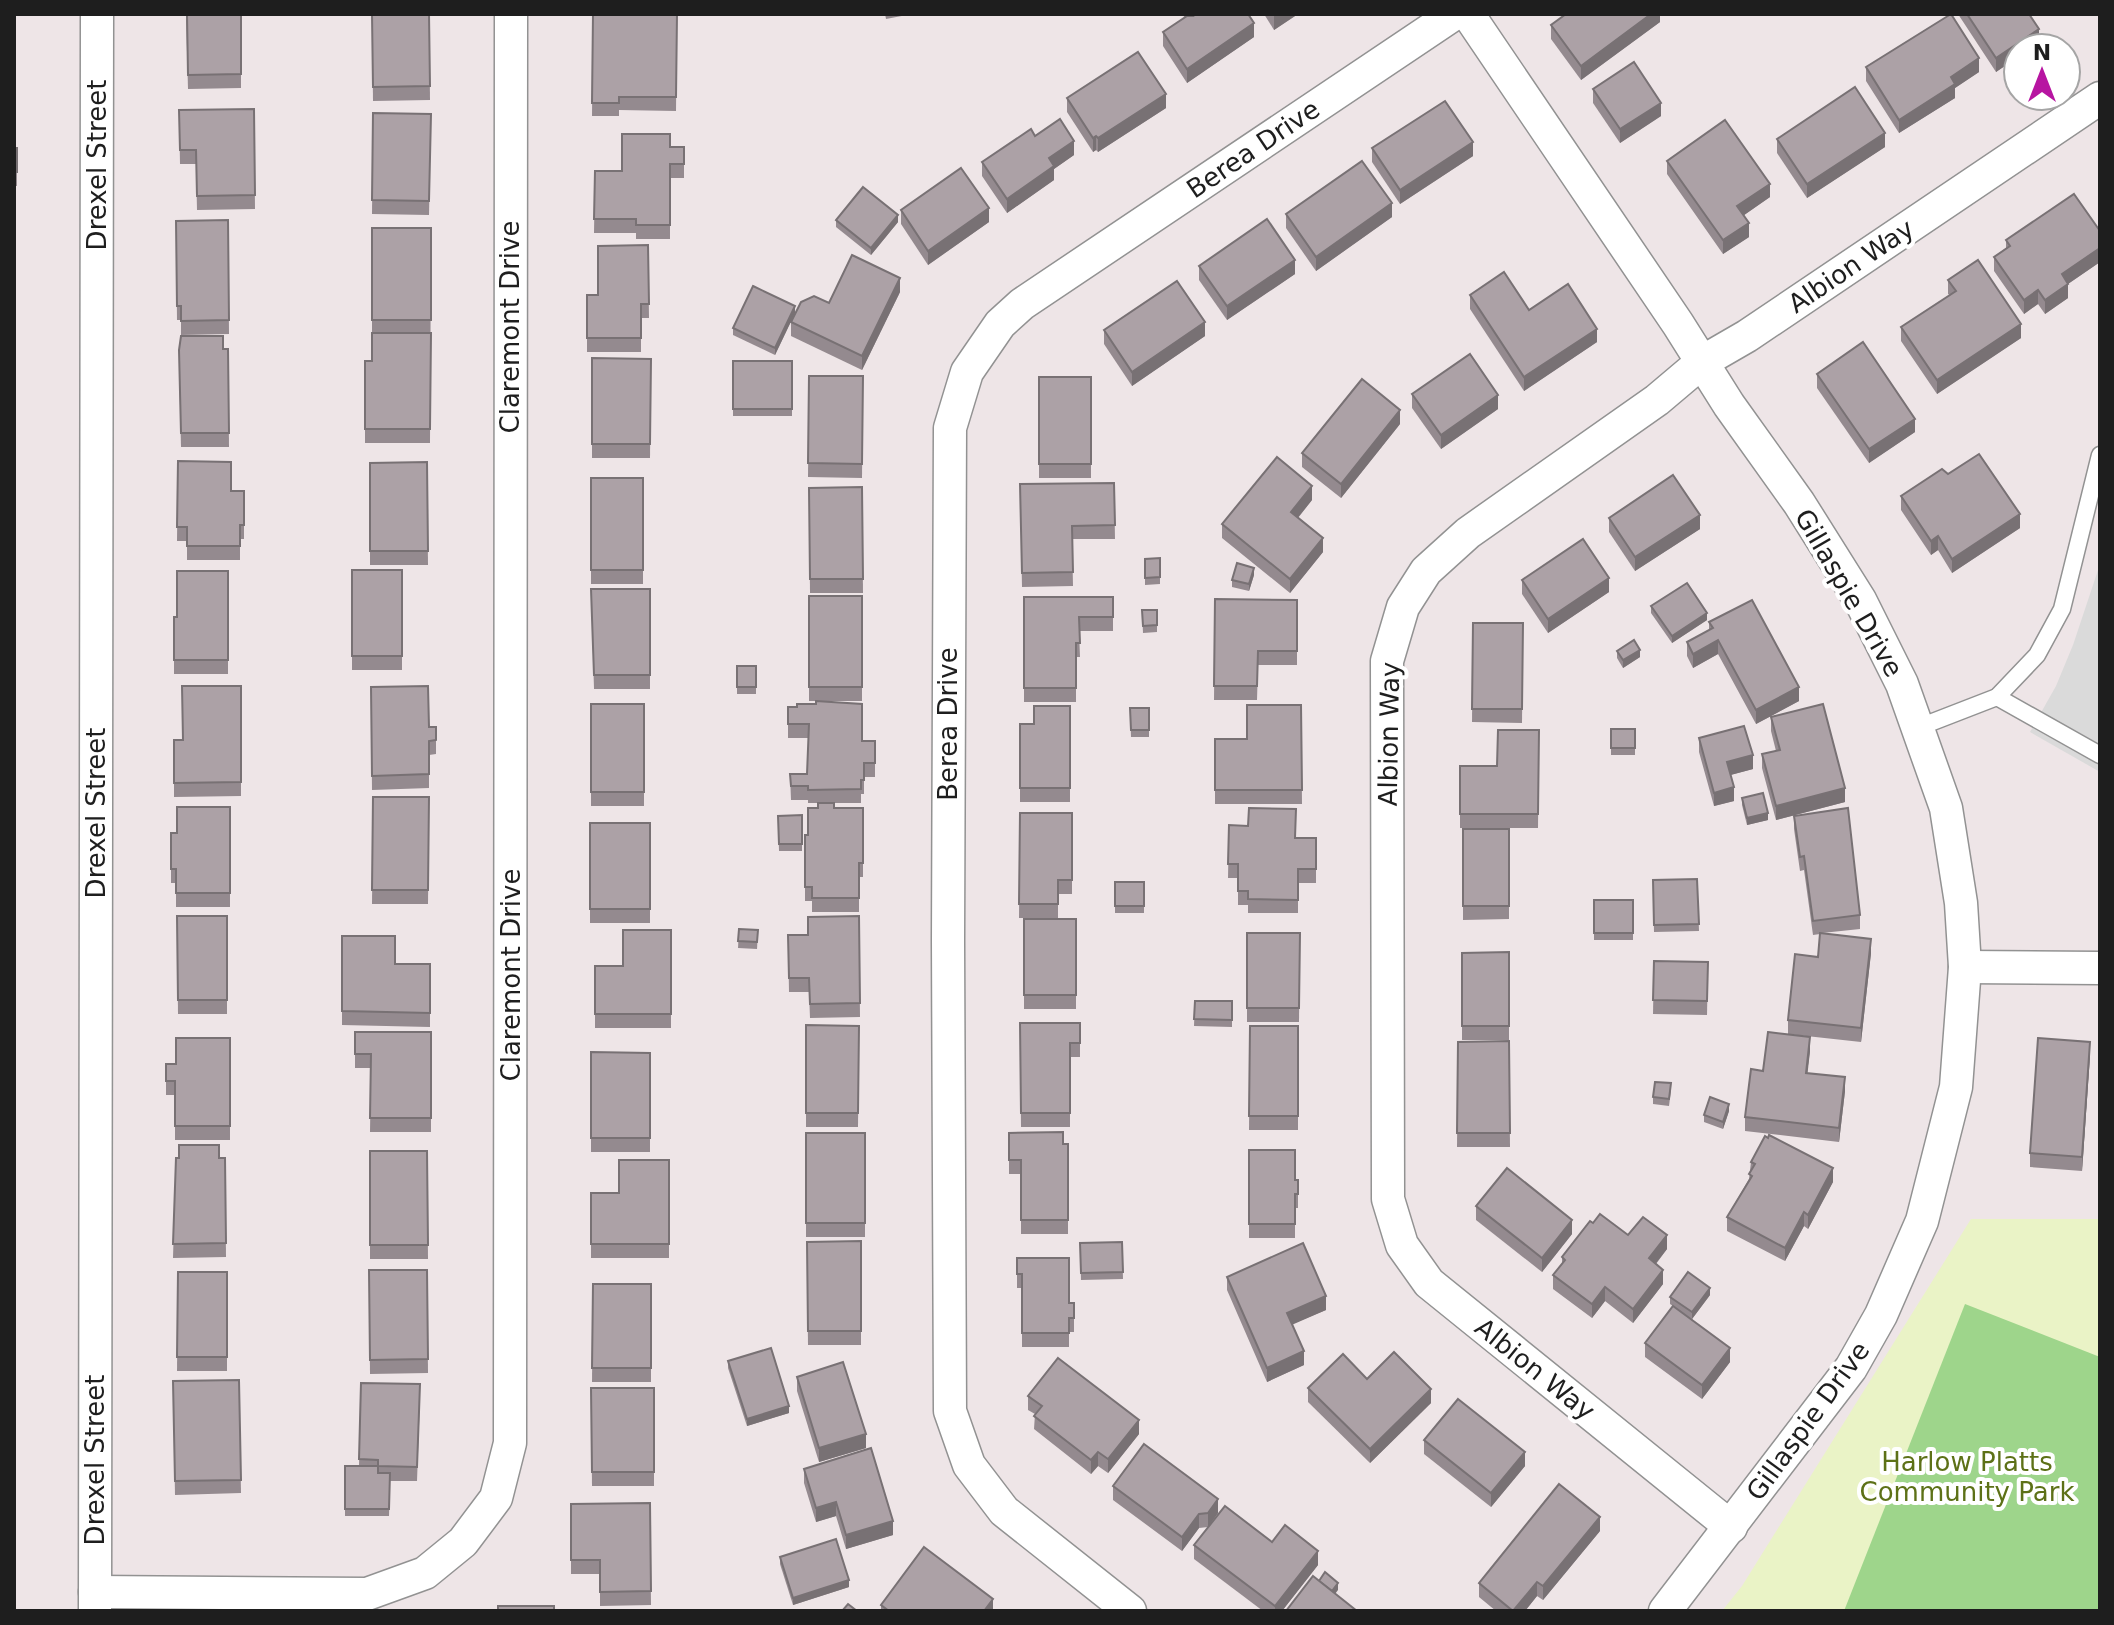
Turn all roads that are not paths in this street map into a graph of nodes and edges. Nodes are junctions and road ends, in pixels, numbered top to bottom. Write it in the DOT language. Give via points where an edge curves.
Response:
graph roads {
  1 [pos="97,14"];
  2 [pos="511,14"];
  3 [pos="1454,14"];
  4 [pos="1468,14"];
  5 [pos="2100,98"];
  6 [pos="1702,362"];
  7 [pos="2100,455"];
  8 [pos="1997,697"];
  9 [pos="1917,728"];
  10 [pos="2100,755"];
  11 [pos="1965,967"];
  12 [pos="2100,968"];
  13 [pos="1731,1527"];
  14 [pos="95,1602"];
  15 [pos="1130,1611"];
  16 [pos="1665,1611"];
  1 -- 14 [label="street, Drexel Street"];
  2 -- 14 [label="street, Claremont Drive" via="510,1443 496,1498 463,1542 425,1573 367,1594"];
  3 -- 15 [label="street, Berea Drive" via="1022,304 1000,324 967,372 950,428 950,1411 969,1465 1004,1511"];
  4 -- 6 [label="street, Gillaspie Drive"];
  5 -- 6 [label="street, Albion Way"];
  6 -- 9 [label="street, Gillaspie Drive" via="1860,600 1902,684"];
  6 -- 13 [label="street, Albion Way" via="1657,400 1468,533 1426,571 1403,607 1387,661 1388,1199 1402,1245 1429,1283"];
  7 -- 8 [label="lane" via="2062,609 2037,655"];
  8 -- 9 [label="lane"];
  8 -- 10 [label="lane"];
  9 -- 11 [label="street, Gillaspie Drive" via="1946,808"];
  11 -- 12 [label="street"];
  11 -- 13 [label="street, Gillaspie Drive" via="1956,1087 1922,1221 1851,1368"];
  13 -- 16 [label="street, Gillaspie Drive"];
}
